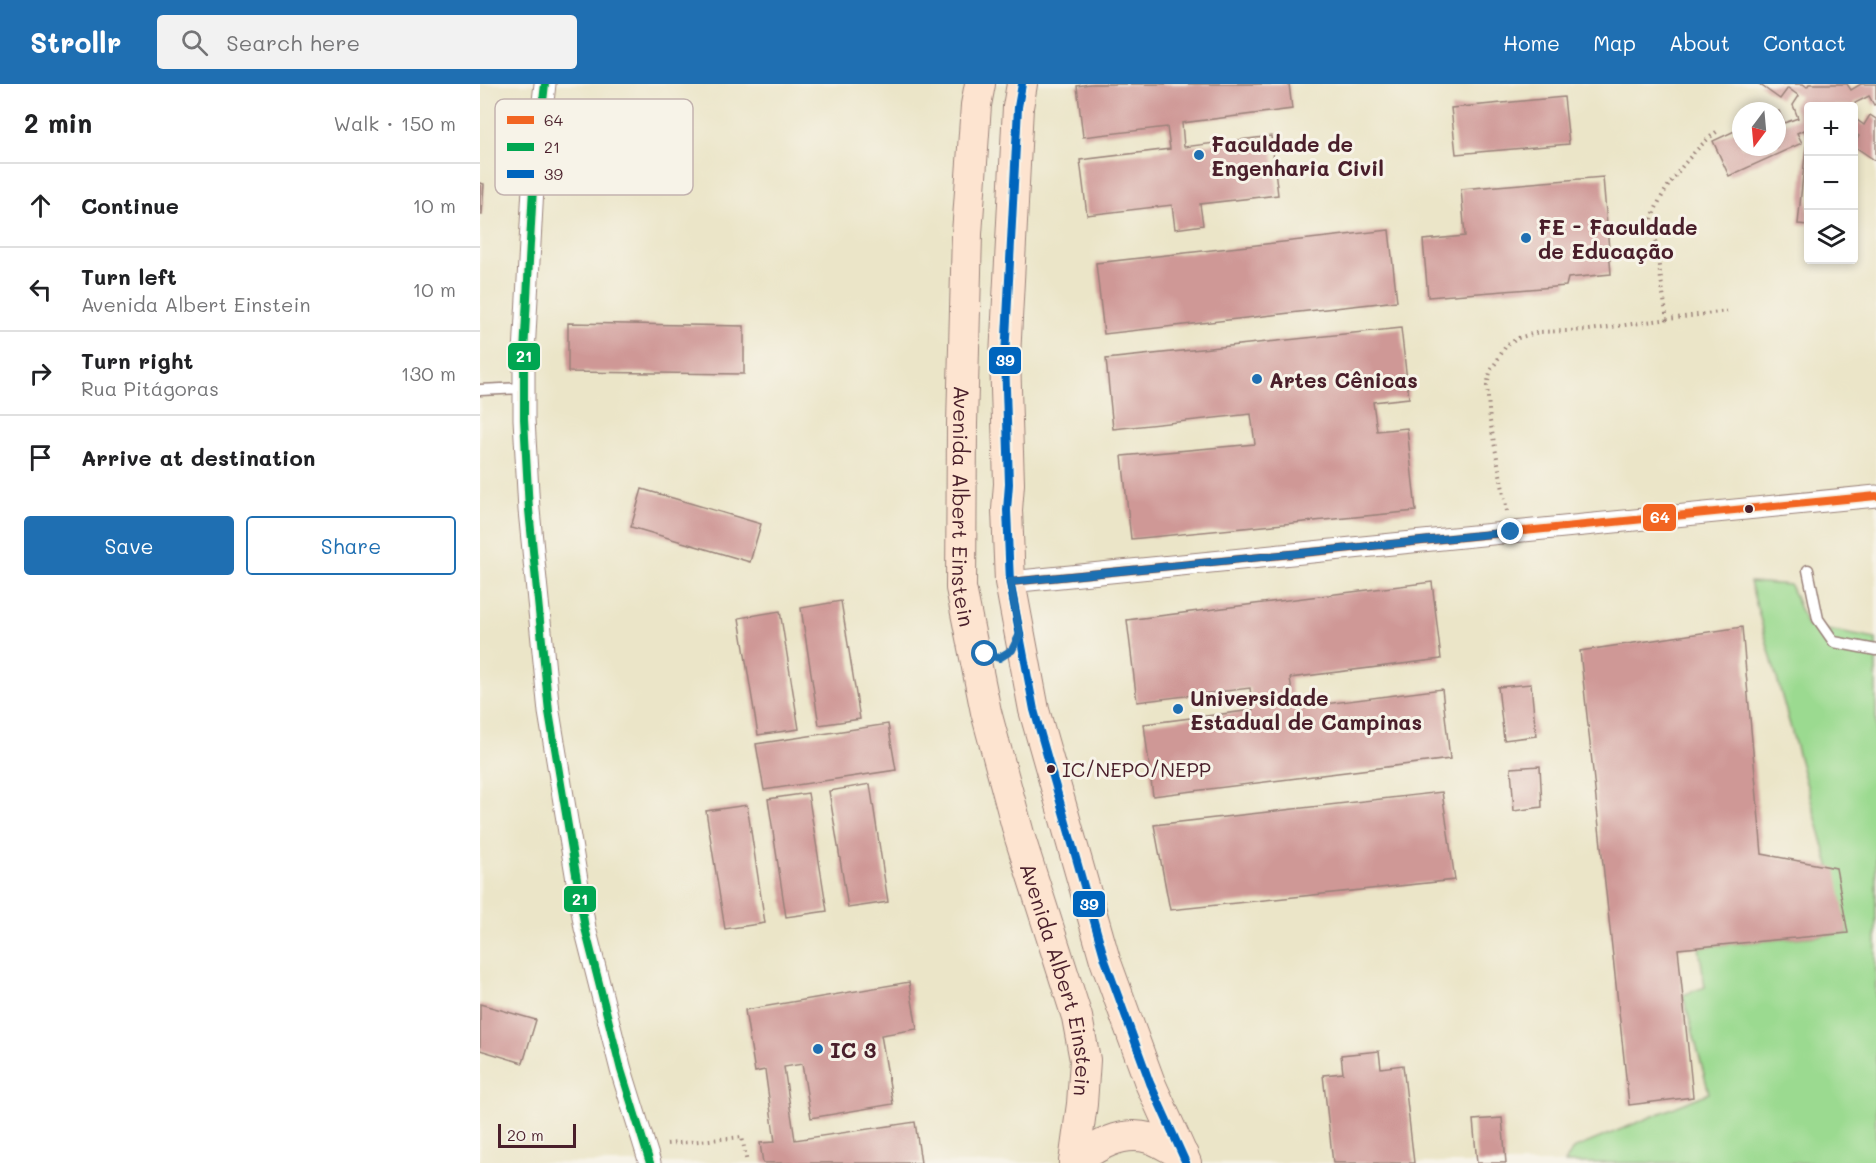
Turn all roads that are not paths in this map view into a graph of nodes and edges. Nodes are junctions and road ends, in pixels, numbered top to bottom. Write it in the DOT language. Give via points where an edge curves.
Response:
graph roads {
  1 [pos="545,84"];
  2 [pos="980,84"];
  3 [pos="1022,84"];
  4 [pos="543,99"];
  5 [pos="532,195"];
  6 [pos="524,388"];
  7 [pos="480,390"];
  8 [pos="1876,496"];
  9 [pos="1007,510"];
  10 [pos="961,520"];
  11 [pos="1808,570"];
  12 [pos="1010,582"];
  13 [pos="1020,634"];
  14 [pos="972,649"];
  15 [pos="1876,650"];
  16 [pos="1105,960"];
  17 [pos="1060,968"];
  18 [pos="648,1155"];
  19 [pos="1185,1159"];
  20 [pos="1074,1163"];
  1 -- 4 [label="street"];
  2 -- 10 [label="street, Avenida Albert Einstein" via="968,234"];
  3 -- 9 [label="street, Avenida Albert Einstein" via="1005,357"];
  5 -- 6 [label="street"];
  6 -- 7 [label="lane"];
  6 -- 18 [label="street" via="529,510 551,723 585,928 621,1070"];
  8 -- 12 [label="street"];
  9 -- 10 [label="street" via="981,500"];
  9 -- 12 [label="street, Avenida Albert Einstein"];
  10 -- 14 [label="street, Avenida Albert Einstein" via="961,588"];
  11 -- 15 [label="lane" via="1818,619 1834,642"];
  12 -- 13 [label="street, Avenida Albert Einstein"];
  13 -- 14 [label="street" via="1012,650 999,658"];
  13 -- 16 [label="street, Avenida Albert Einstein" via="1034,710"];
  14 -- 17 [label="street, Avenida Albert Einstein" via="986,712"];
  16 -- 17 [label="street" via="1097,971 1085,977 1071,976"];
  16 -- 19 [label="street, Avenida Albert Einstein" via="1150,1083"];
  17 -- 20 [label="street, Avenida Albert Einstein" via="1077,1017 1084,1060"];
  19 -- 20 [label="street" via="1149,1138 1128,1137 1102,1143"];
}
